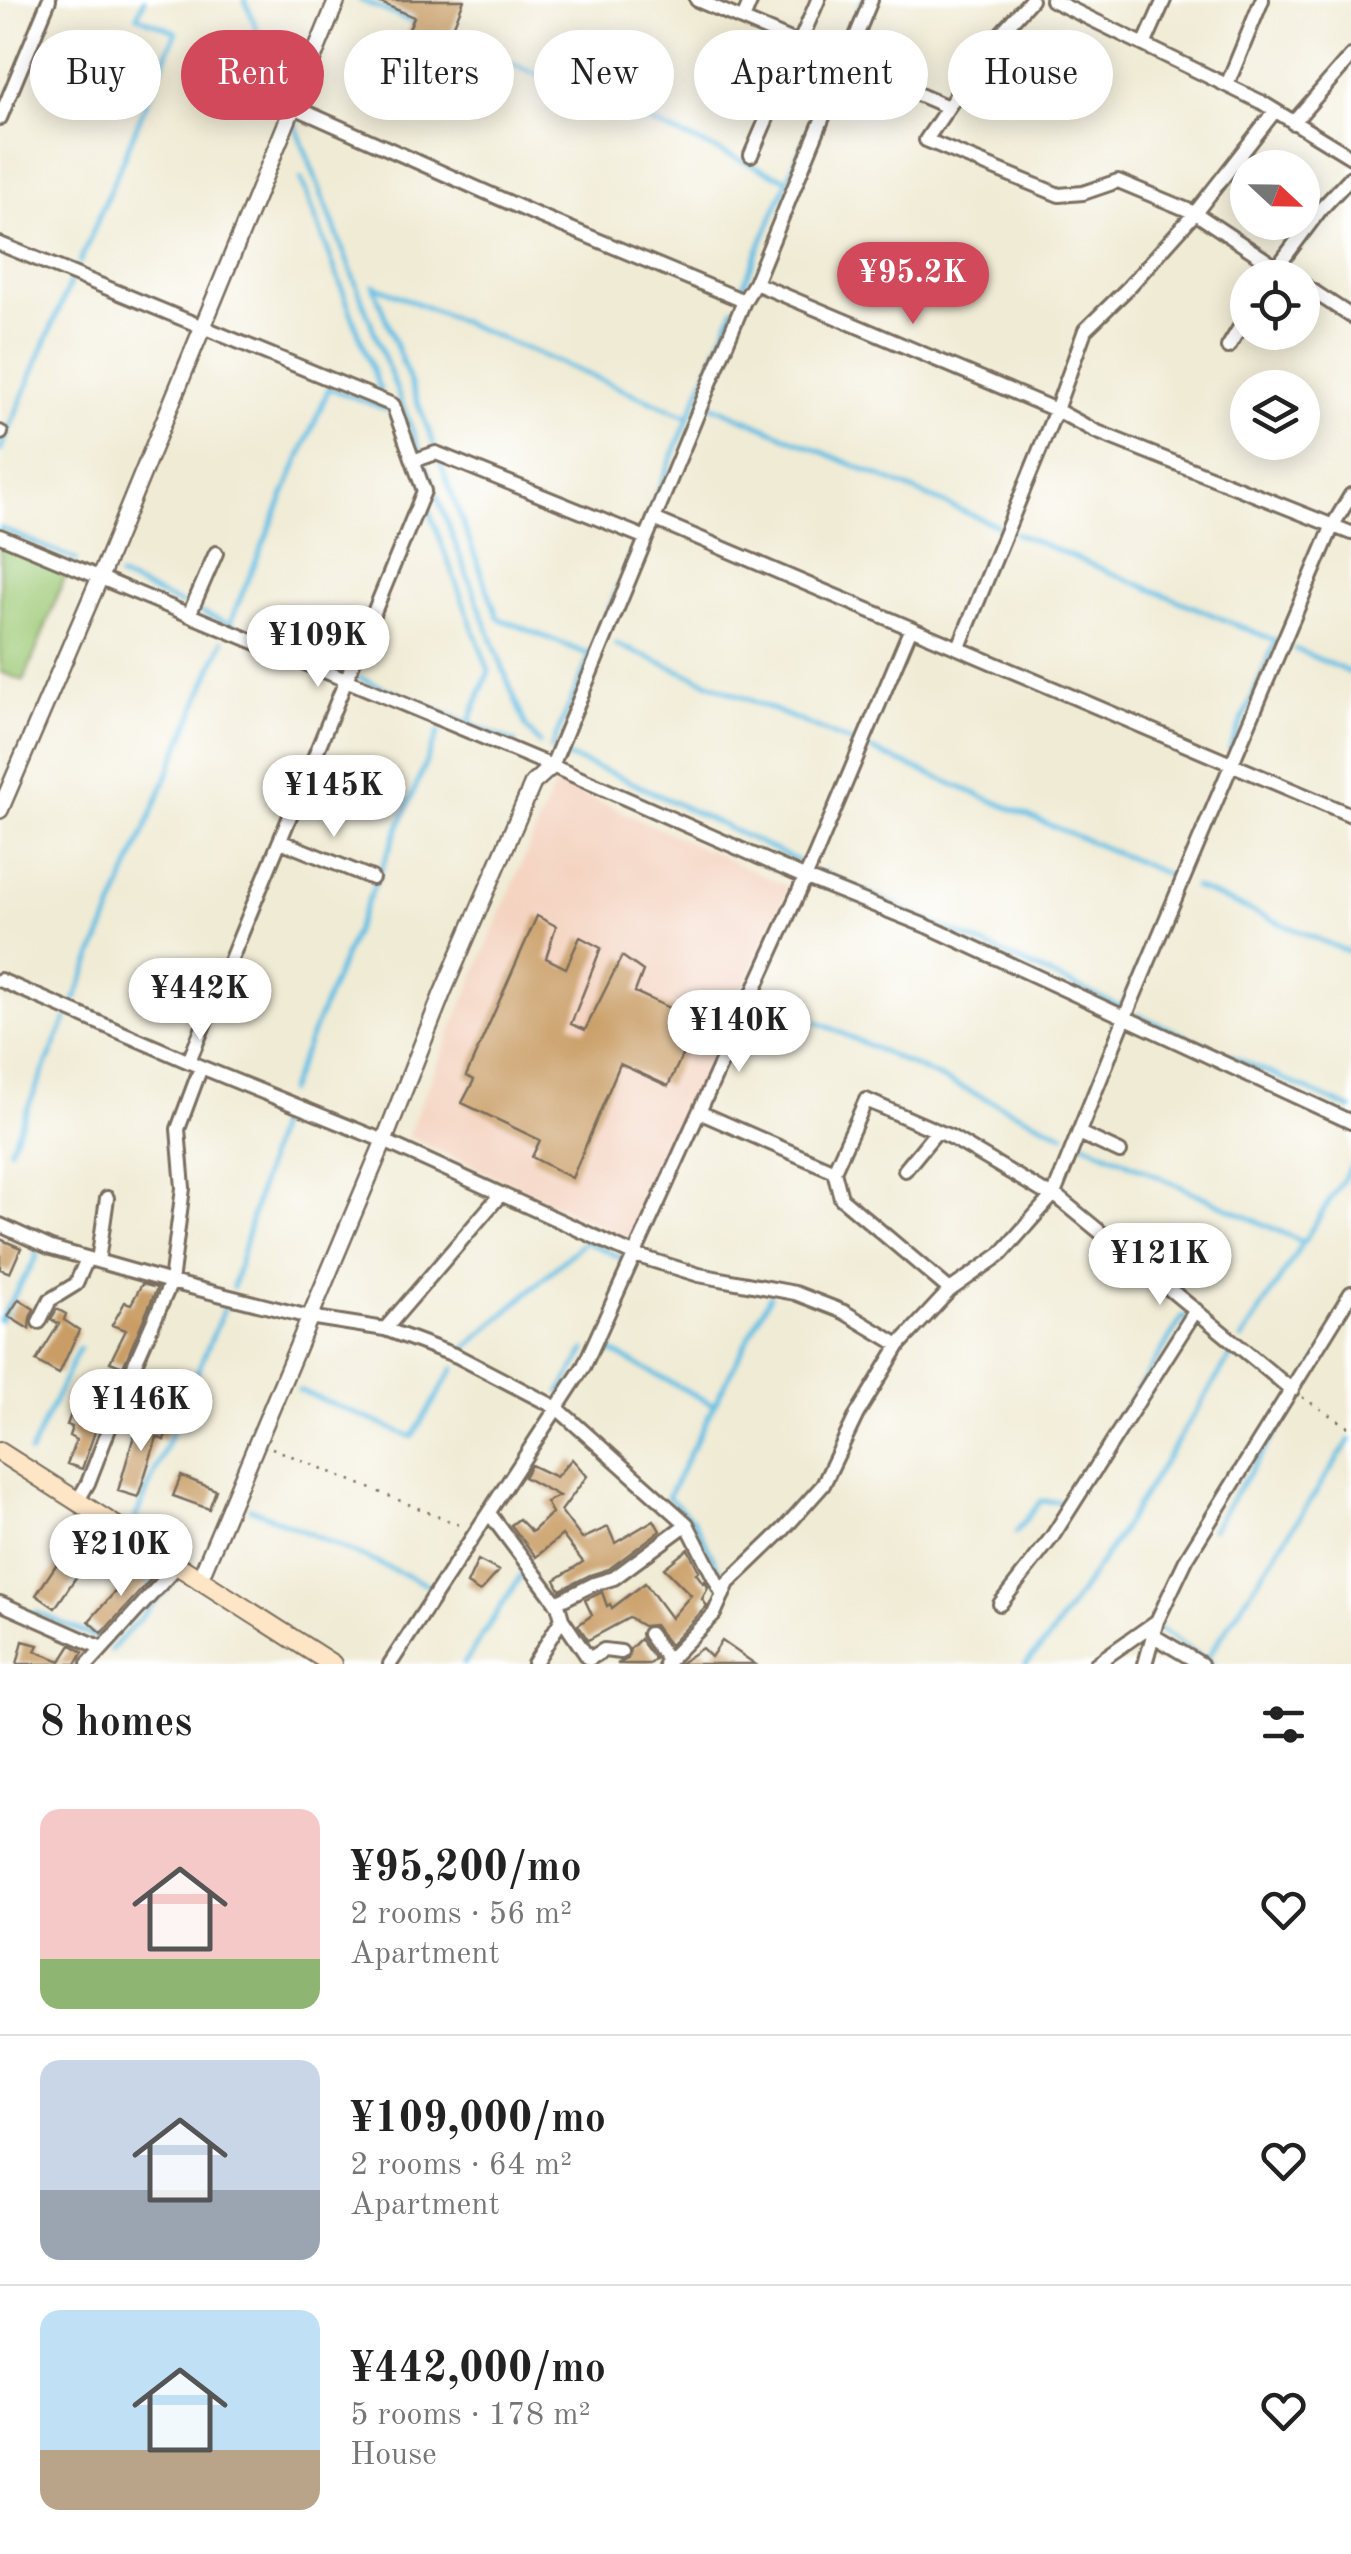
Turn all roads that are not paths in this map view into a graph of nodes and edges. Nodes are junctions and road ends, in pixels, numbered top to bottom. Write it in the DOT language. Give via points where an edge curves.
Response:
graph roads {
  1 [pos="49,0"];
  2 [pos="337,0"];
  3 [pos="697,0"];
  4 [pos="751,0"];
  5 [pos="818,0"];
  6 [pos="872,0"];
  7 [pos="1031,0"];
  8 [pos="1052,0"];
  9 [pos="1164,0"];
  10 [pos="1262,0"];
  11 [pos="743,19"];
  12 [pos="769,30"];
  13 [pos="805,30"];
  14 [pos="859,30"];
  15 [pos="1004,30"];
  16 [pos="324,32"];
  17 [pos="1144,45"];
  18 [pos="1351,56"];
  19 [pos="1227,85"];
  20 [pos="928,99"];
  21 [pos="948,107"];
  22 [pos="1274,112"];
  23 [pos="0,118"];
  24 [pos="289,120"];
  25 [pos="311,120"];
  26 [pos="767,120"];
  27 [pos="821,120"];
  28 [pos="1294,122"];
  29 [pos="752,155"];
  30 [pos="1351,157"];
  31 [pos="1351,177"];
  32 [pos="1195,213"];
  33 [pos="0,244"];
  34 [pos="1256,260"];
  35 [pos="1281,260"];
  36 [pos="754,283"];
  37 [pos="1320,296"];
  38 [pos="744,301"];
  39 [pos="1351,316"];
  40 [pos="203,328"];
  41 [pos="1230,344"];
  42 [pos="1228,347"];
  43 [pos="1056,410"];
  44 [pos="421,458"];
  45 [pos="1351,495"];
  46 [pos="654,519"];
  47 [pos="1333,525"];
  48 [pos="1351,532"];
  49 [pos="0,536"];
  50 [pos="646,538"];
  51 [pos="216,553"];
  52 [pos="100,577"];
  53 [pos="190,615"];
  54 [pos="911,628"];
  55 [pos="959,647"];
  56 [pos="346,679"];
  57 [pos="1232,764"];
  58 [pos="552,766"];
  59 [pos="0,810"];
  60 [pos="1351,815"];
  61 [pos="280,841"];
  62 [pos="804,877"];
  63 [pos="372,878"];
  64 [pos="0,980"];
  65 [pos="1125,1019"];
  66 [pos="195,1064"];
  67 [pos="699,1112"];
  68 [pos="1351,1122"];
  69 [pos="937,1132"];
  70 [pos="1079,1134"];
  71 [pos="384,1141"];
  72 [pos="1120,1152"];
  73 [pos="905,1170"];
  74 [pos="834,1171"];
  75 [pos="501,1194"];
  76 [pos="1054,1194"];
  77 [pos="107,1198"];
  78 [pos="0,1224"];
  79 [pos="635,1255"];
  80 [pos="92,1260"];
  81 [pos="171,1282"];
  82 [pos="950,1290"];
  83 [pos="1351,1293"];
  84 [pos="1196,1310"];
  85 [pos="309,1317"];
  86 [pos="39,1322"];
  87 [pos="385,1329"];
  88 [pos="898,1345"];
  89 [pos="1292,1390"];
  90 [pos="557,1408"];
  91 [pos="0,1452"];
  92 [pos="77,1502"];
  93 [pos="489,1513"];
  94 [pos="687,1524"];
  95 [pos="178,1565"];
  96 [pos="199,1581"];
  97 [pos="722,1595"];
  98 [pos="0,1603"];
  99 [pos="556,1603"];
  100 [pos="1000,1604"];
  101 [pos="562,1619"];
  102 [pos="1157,1620"];
  103 [pos="649,1634"];
  104 [pos="1152,1635"];
  105 [pos="102,1648"];
  106 [pos="621,1652"];
  107 [pos="666,1662"];
  108 [pos="88,1664"];
  109 [pos="332,1664"];
  110 [pos="390,1664"];
  111 [pos="534,1664"];
  112 [pos="1096,1664"];
  113 [pos="1145,1664"];
  114 [pos="1201,1664"];
  1 -- 23 [label="street"];
  2 -- 16 [label="street"];
  3 -- 11 [label="street"];
  4 -- 11 [label="street"];
  5 -- 13 [label="street"];
  6 -- 14 [label="street"];
  7 -- 15 [label="street"];
  8 -- 17 [label="street"];
  9 -- 17 [label="street"];
  10 -- 19 [label="street"];
  11 -- 12 [label="street"];
  17 -- 19 [label="street"];
  18 -- 28 [label="street"];
  19 -- 22 [label="street"];
  20 -- 21 [label="street"];
  21 -- 32 [label="street" via="926,140 1060,194 1118,182"];
  22 -- 28 [label="street"];
  22 -- 32 [label="street"];
  24 -- 40 [label="street"];
  25 -- 38 [label="street"];
  26 -- 29 [label="street"];
  27 -- 36 [label="street"];
  28 -- 30 [label="street"];
  31 -- 35 [label="street"];
  32 -- 34 [label="street"];
  32 -- 43 [label="street" via="1085,330"];
  33 -- 40 [label="street"];
  36 -- 38 [label="street"];
  36 -- 43 [label="street"];
  37 -- 39 [label="street"];
  38 -- 46 [label="street"];
  40 -- 44 [label="street" via="393,405"];
  40 -- 52 [label="street"];
  41 -- 42 [label="street"];
  43 -- 47 [label="street"];
  43 -- 55 [label="street"];
  44 -- 50 [label="street" via="436,453"];
  44 -- 56 [label="street" via="424,492"];
  45 -- 47 [label="street"];
  46 -- 50 [label="street"];
  46 -- 54 [label="street"];
  47 -- 48 [label="street"];
  47 -- 57 [label="street"];
  49 -- 52 [label="street"];
  50 -- 58 [label="street"];
  51 -- 53 [label="street"];
  52 -- 53 [label="street"];
  52 -- 59 [label="street"];
  53 -- 56 [label="street"];
  54 -- 55 [label="street"];
  54 -- 62 [label="street"];
  55 -- 57 [label="street"];
  56 -- 58 [label="street"];
  56 -- 61 [label="street"];
  57 -- 60 [label="street"];
  57 -- 65 [label="street"];
  58 -- 62 [label="street"];
  58 -- 71 [label="street" via="533,783"];
  61 -- 63 [label="street"];
  61 -- 66 [label="street"];
  62 -- 65 [label="street"];
  62 -- 67 [label="street"];
  64 -- 66 [label="street"];
  65 -- 68 [label="street"];
  65 -- 70 [label="street"];
  66 -- 71 [label="street"];
  66 -- 81 [label="street" via="178,1129 183,1188"];
  67 -- 74 [label="street"];
  67 -- 79 [label="street"];
  69 -- 73 [label="street"];
  69 -- 74 [label="street" via="866,1100"];
  69 -- 76 [label="street"];
  70 -- 72 [label="street"];
  70 -- 76 [label="street"];
  71 -- 75 [label="street"];
  71 -- 85 [label="street"];
  74 -- 82 [label="street" via="841,1198"];
  75 -- 79 [label="street"];
  75 -- 87 [label="street"];
  76 -- 82 [label="street" via="1002,1254"];
  76 -- 84 [label="street"];
  77 -- 80 [label="street"];
  78 -- 80 [label="street"];
  79 -- 88 [label="street" via="699,1275 795,1292"];
  79 -- 90 [label="street"];
  80 -- 81 [label="street"];
  80 -- 86 [label="street" via="76,1284 50,1300"];
  81 -- 85 [label="street"];
  81 -- 92 [label="street"];
  82 -- 88 [label="street"];
  83 -- 89 [label="street"];
  84 -- 89 [label="street"];
  84 -- 100 [label="street" via="1052,1536"];
  85 -- 87 [label="street"];
  85 -- 96 [label="street"];
  87 -- 90 [label="street" via="457,1356"];
  88 -- 97 [label="street" via="823,1486"];
  89 -- 102 [label="street"];
  90 -- 93 [label="street"];
  90 -- 94 [label="street"];
  91 -- 92 [label="main road"];
  92 -- 95 [label="main road"];
  93 -- 99 [label="street"];
  93 -- 110 [label="street"];
  94 -- 97 [label="street"];
  94 -- 99 [label="street" via="614,1578"];
  95 -- 96 [label="main road"];
  95 -- 105 [label="street"];
  96 -- 109 [label="main road"];
  97 -- 107 [label="street" via="714,1614"];
  98 -- 105 [label="street"];
  99 -- 101 [label="street"];
  101 -- 106 [label="street" via="590,1659 604,1650"];
  101 -- 111 [label="street"];
  102 -- 104 [label="street"];
  102 -- 112 [label="street"];
  103 -- 107 [label="street"];
  104 -- 113 [label="street"];
  104 -- 114 [label="street"];
  105 -- 108 [label="street"];
}
